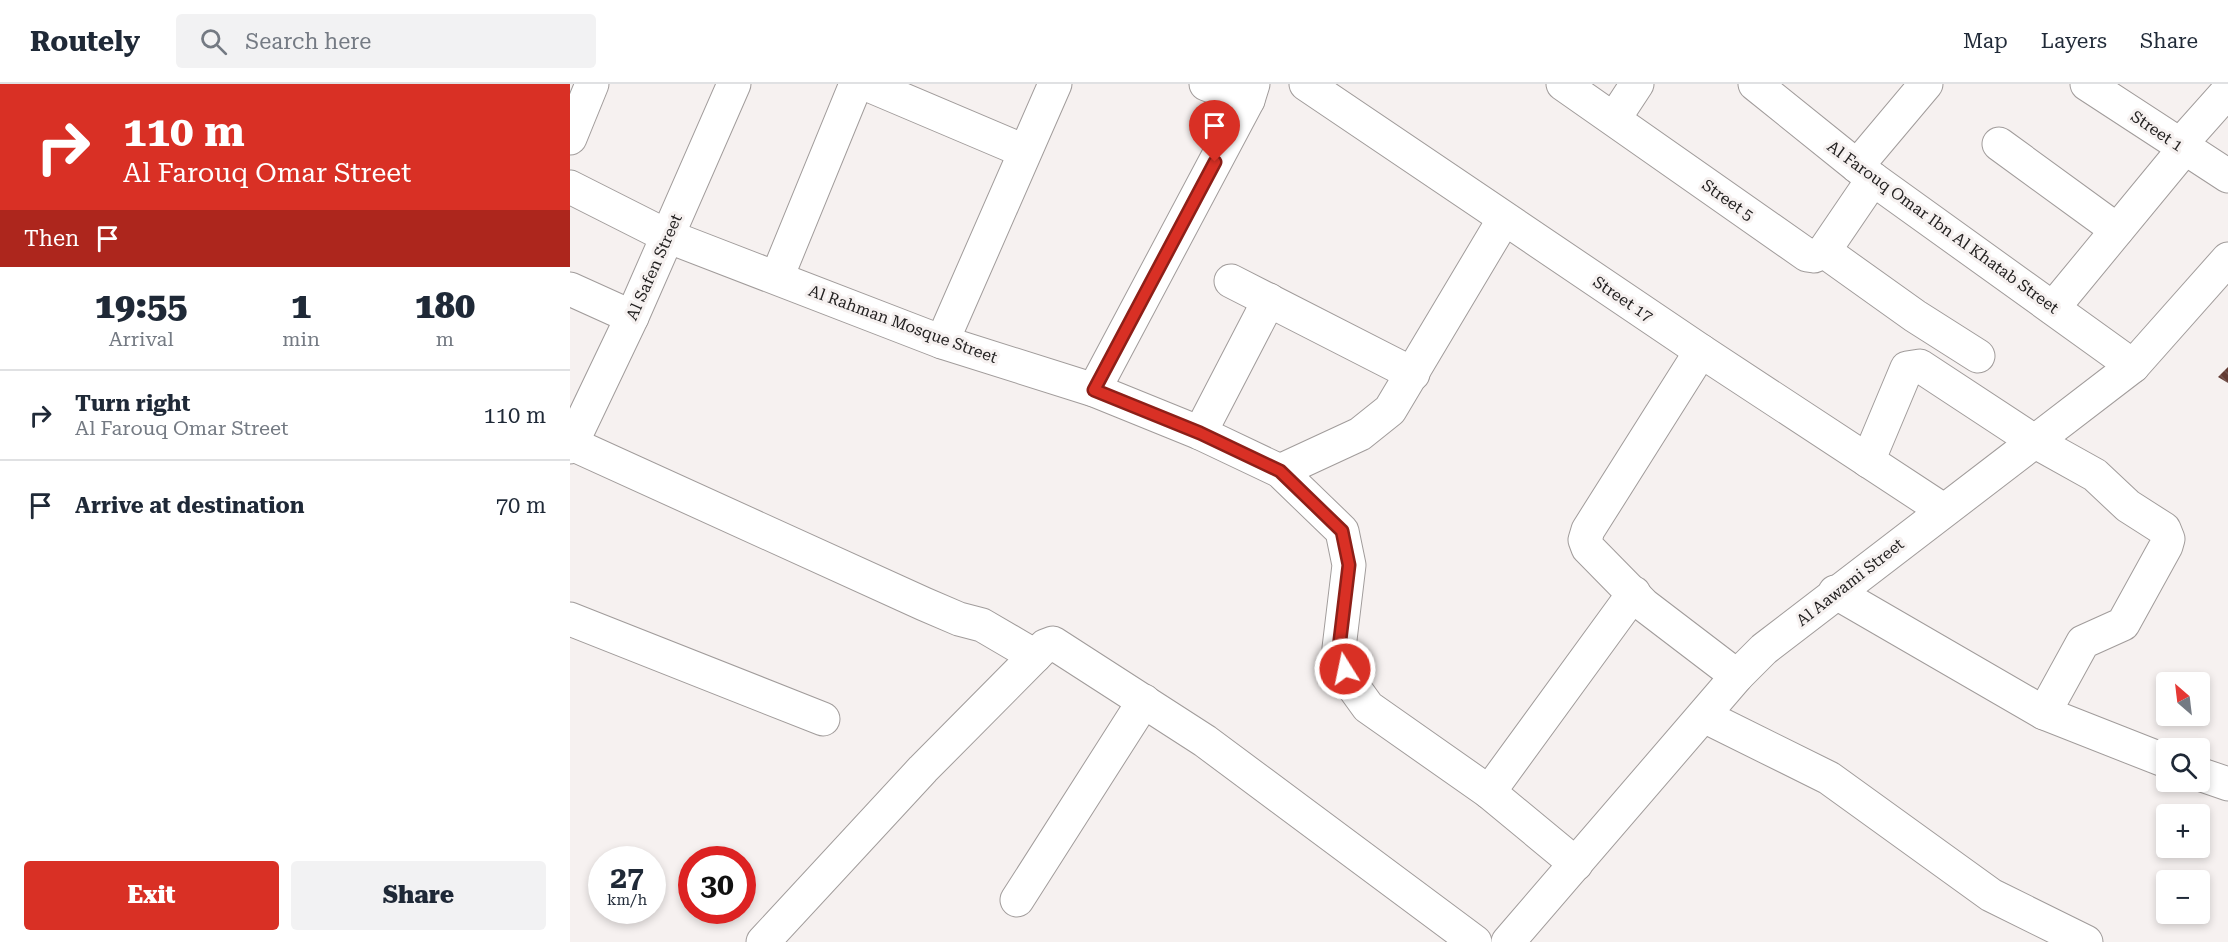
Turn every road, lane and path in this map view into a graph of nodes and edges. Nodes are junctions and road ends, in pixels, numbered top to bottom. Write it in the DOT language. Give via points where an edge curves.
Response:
graph roads {
  1 [pos="592,84"];
  2 [pos="734,84"];
  3 [pos="856,84"];
  4 [pos="866,84"];
  5 [pos="1055,84"];
  6 [pos="1206,84"];
  7 [pos="1306,84"];
  8 [pos="1563,84"];
  9 [pos="1637,84"];
  10 [pos="1755,84"];
  11 [pos="1926,84"];
  12 [pos="2087,84"];
  13 [pos="2228,91"];
  14 [pos="1250,92"];
  15 [pos="1614,119"];
  16 [pos="570,138"];
  17 [pos="2000,144"];
  18 [pos="2181,148"];
  19 [pos="1024,151"];
  20 [pos="1865,173"];
  21 [pos="2228,176"];
  22 [pos="570,187"];
  23 [pos="1504,219"];
  24 [pos="2117,230"];
  25 [pos="667,236"];
  26 [pos="1824,251"];
  27 [pos="2228,259"];
  28 [pos="777,277"];
  29 [pos="1230,281"];
  30 [pos="570,289"];
  31 [pos="1269,300"];
  32 [pos="2053,308"];
  33 [pos="632,317"];
  34 [pos="942,342"];
  35 [pos="1701,351"];
  36 [pos="1978,356"];
  37 [pos="2133,366"];
  38 [pos="1413,374"];
  39 [pos="1094,390"];
  40 [pos="1200,433"];
  41 [pos="2034,441"];
  42 [pos="571,446"];
  43 [pos="1868,461"];
  44 [pos="1280,471"];
  45 [pos="1943,510"];
  46 [pos="1836,592"];
  47 [pos="1634,593"];
  48 [pos="570,619"];
  49 [pos="1035,656"];
  50 [pos="1737,676"];
  51 [pos="1144,701"];
  52 [pos="2044,713"];
  53 [pos="1704,716"];
  54 [pos="824,719"];
  55 [pos="2156,757"];
  56 [pos="2210,778"];
  57 [pos="2228,784"];
  58 [pos="1489,792"];
  59 [pos="1576,864"];
  60 [pos="1017,900"];
  61 [pos="763,942"];
  62 [pos="1475,942"];
  63 [pos="1508,942"];
  64 [pos="2086,942"];
  1 -- 16 [label="street"];
  2 -- 25 [label="street, Al Safen Street"];
  3 -- 28 [label="street"];
  4 -- 19 [label="street"];
  5 -- 19 [label="street"];
  6 -- 14 [label="street"];
  7 -- 23 [label="street, Street 17"];
  8 -- 15 [label="street, Street 5"];
  9 -- 15 [label="street"];
  10 -- 20 [label="street, Al Farouq Omar Ibn Al Khatab Street"];
  11 -- 20 [label="street"];
  12 -- 18 [label="street, Street 1"];
  13 -- 18 [label="street"];
  14 -- 39 [label="street"];
  15 -- 26 [label="street, Street 5" via="1807,255"];
  17 -- 24 [label="street"];
  18 -- 21 [label="street, Street 1"];
  18 -- 24 [label="street"];
  19 -- 34 [label="street"];
  20 -- 26 [label="street"];
  20 -- 32 [label="street, Al Farouq Omar Ibn Al Khatab Street"];
  22 -- 25 [label="street, Al Rahman Mosque Street"];
  23 -- 35 [label="street, Street 17"];
  23 -- 38 [label="street"];
  24 -- 32 [label="street"];
  25 -- 28 [label="street, Al Rahman Mosque Street"];
  25 -- 33 [label="street, Al Safen Street"];
  26 -- 36 [label="street"];
  27 -- 37 [label="street, Al Aawami Street"];
  28 -- 34 [label="street, Al Rahman Mosque Street"];
  29 -- 31 [label="street"];
  30 -- 33 [label="street"];
  31 -- 38 [label="street"];
  31 -- 40 [label="street"];
  32 -- 37 [label="street, Al Farouq Omar Ibn Al Khatab Street"];
  33 -- 42 [label="street, Al Safen Street"];
  34 -- 39 [label="street, Al Rahman Mosque Street"];
  35 -- 43 [label="street, Street 17"];
  35 -- 47 [label="street" via="1585,540 1588,548"];
  37 -- 41 [label="street, Al Aawami Street"];
  38 -- 44 [label="street" via="1390,410 1360,434"];
  39 -- 40 [label="street, Al Rahman Mosque Street"];
  40 -- 44 [label="street, Al Rahman Mosque Street"];
  41 -- 43 [label="street" via="1920,366 1912,366 1905,372"];
  41 -- 45 [label="street, Al Aawami Street"];
  41 -- 52 [label="street" via="2095,475 2128,506 2164,529 2168,539 2123,624 2082,642"];
  42 -- 49 [label="street" via="924,604 982,625"];
  43 -- 45 [label="street, Street 17"];
  44 -- 58 [label="street, Al Rahman Mosque Street" via="1342,531 1349,565 1339,648 1355,689 1368,707"];
  45 -- 46 [label="street, Al Aawami Street"];
  46 -- 50 [label="street, Al Aawami Street" via="1764,649"];
  46 -- 52 [label="street"];
  47 -- 50 [label="street" via="1644,605"];
  47 -- 58 [label="street"];
  48 -- 54 [label="street"];
  49 -- 51 [label="street" via="1049,644 1059,645"];
  49 -- 61 [label="street"];
  50 -- 53 [label="street, Al Aawami Street"];
  51 -- 60 [label="street"];
  51 -- 62 [label="street" via="1205,741"];
  52 -- 55 [label="street"];
  53 -- 59 [label="street, Al Aawami Street"];
  53 -- 64 [label="street" via="1829,778 1991,895"];
  56 -- 57 [label="street"];
  58 -- 59 [label="street, Al Rahman Mosque Street"];
  59 -- 63 [label="street, Al Aawami Street"];
}
